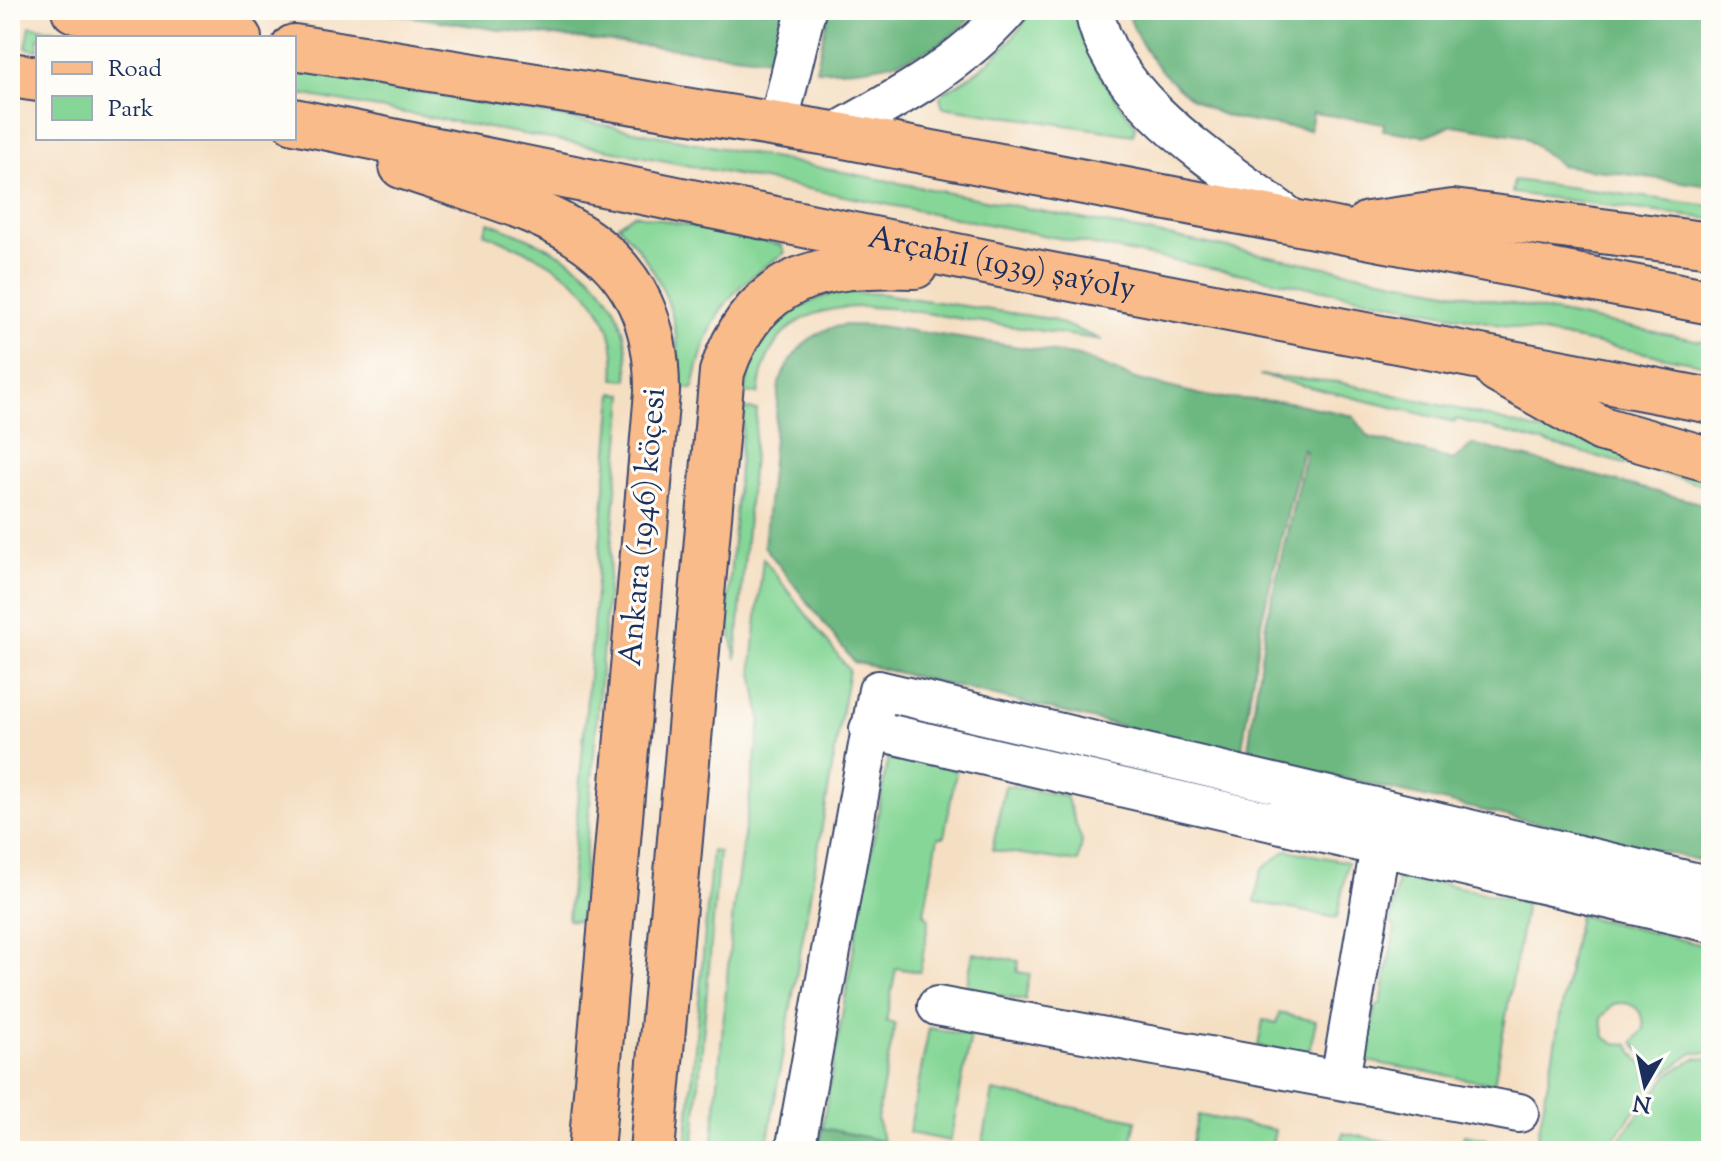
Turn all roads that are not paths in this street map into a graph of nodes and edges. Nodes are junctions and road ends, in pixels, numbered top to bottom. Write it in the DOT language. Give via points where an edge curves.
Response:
graph roads {
  1 [pos="74,10"];
  2 [pos="806,10"];
  3 [pos="1008,10"];
  4 [pos="1094,10"];
  5 [pos="227,36"];
  6 [pos="296,47"];
  7 [pos="10,75"];
  8 [pos="36,79"];
  9 [pos="296,121"];
  10 [pos="778,126"];
  11 [pos="296,129"];
  12 [pos="833,134"];
  13 [pos="1315,225"];
  14 [pos="1711,245"];
  15 [pos="1025,270"];
  16 [pos="1711,302"];
  17 [pos="1461,350"];
  18 [pos="1711,401"];
  19 [pos="1711,460"];
  20 [pos="869,729"];
  21 [pos="1380,847"];
  22 [pos="1711,886"];
  23 [pos="1711,923"];
  24 [pos="937,1006"];
  25 [pos="1340,1079"];
  26 [pos="1519,1113"];
  27 [pos="591,1151"];
  28 [pos="652,1151"];
  29 [pos="795,1151"];
  1 -- 5 [label="main road"];
  2 -- 10 [label="lane"];
  3 -- 12 [label="lane" via="954,63"];
  4 -- 13 [label="lane" via="1111,57 1163,120"];
  6 -- 10 [label="main road"];
  7 -- 8 [label="main road"];
  9 -- 15 [label="main road, Arçabil (1939) şaýoly"];
  10 -- 12 [label="main road"];
  11 -- 27 [label="main road, Ankara (1946) köçesi" via="553,220 580,235 624,274 649,325 657,392"];
  12 -- 13 [label="main road"];
  13 -- 14 [label="main road" via="1453,212"];
  13 -- 16 [label="main road"];
  15 -- 17 [label="main road, Arçabil (1939) şaýoly"];
  15 -- 28 [label="main road, Ankara (1946) köçesi" via="881,264 823,270 773,293 742,325 731,346 717,399"];
  17 -- 18 [label="main road, Arçabil (1939) şaýoly"];
  17 -- 19 [label="main road" via="1602,429"];
  20 -- 21 [label="lane"];
  20 -- 22 [label="lane" via="878,690"];
  20 -- 29 [label="lane"];
  21 -- 23 [label="lane"];
  21 -- 25 [label="lane"];
  24 -- 25 [label="lane"];
  25 -- 26 [label="lane"];
}
